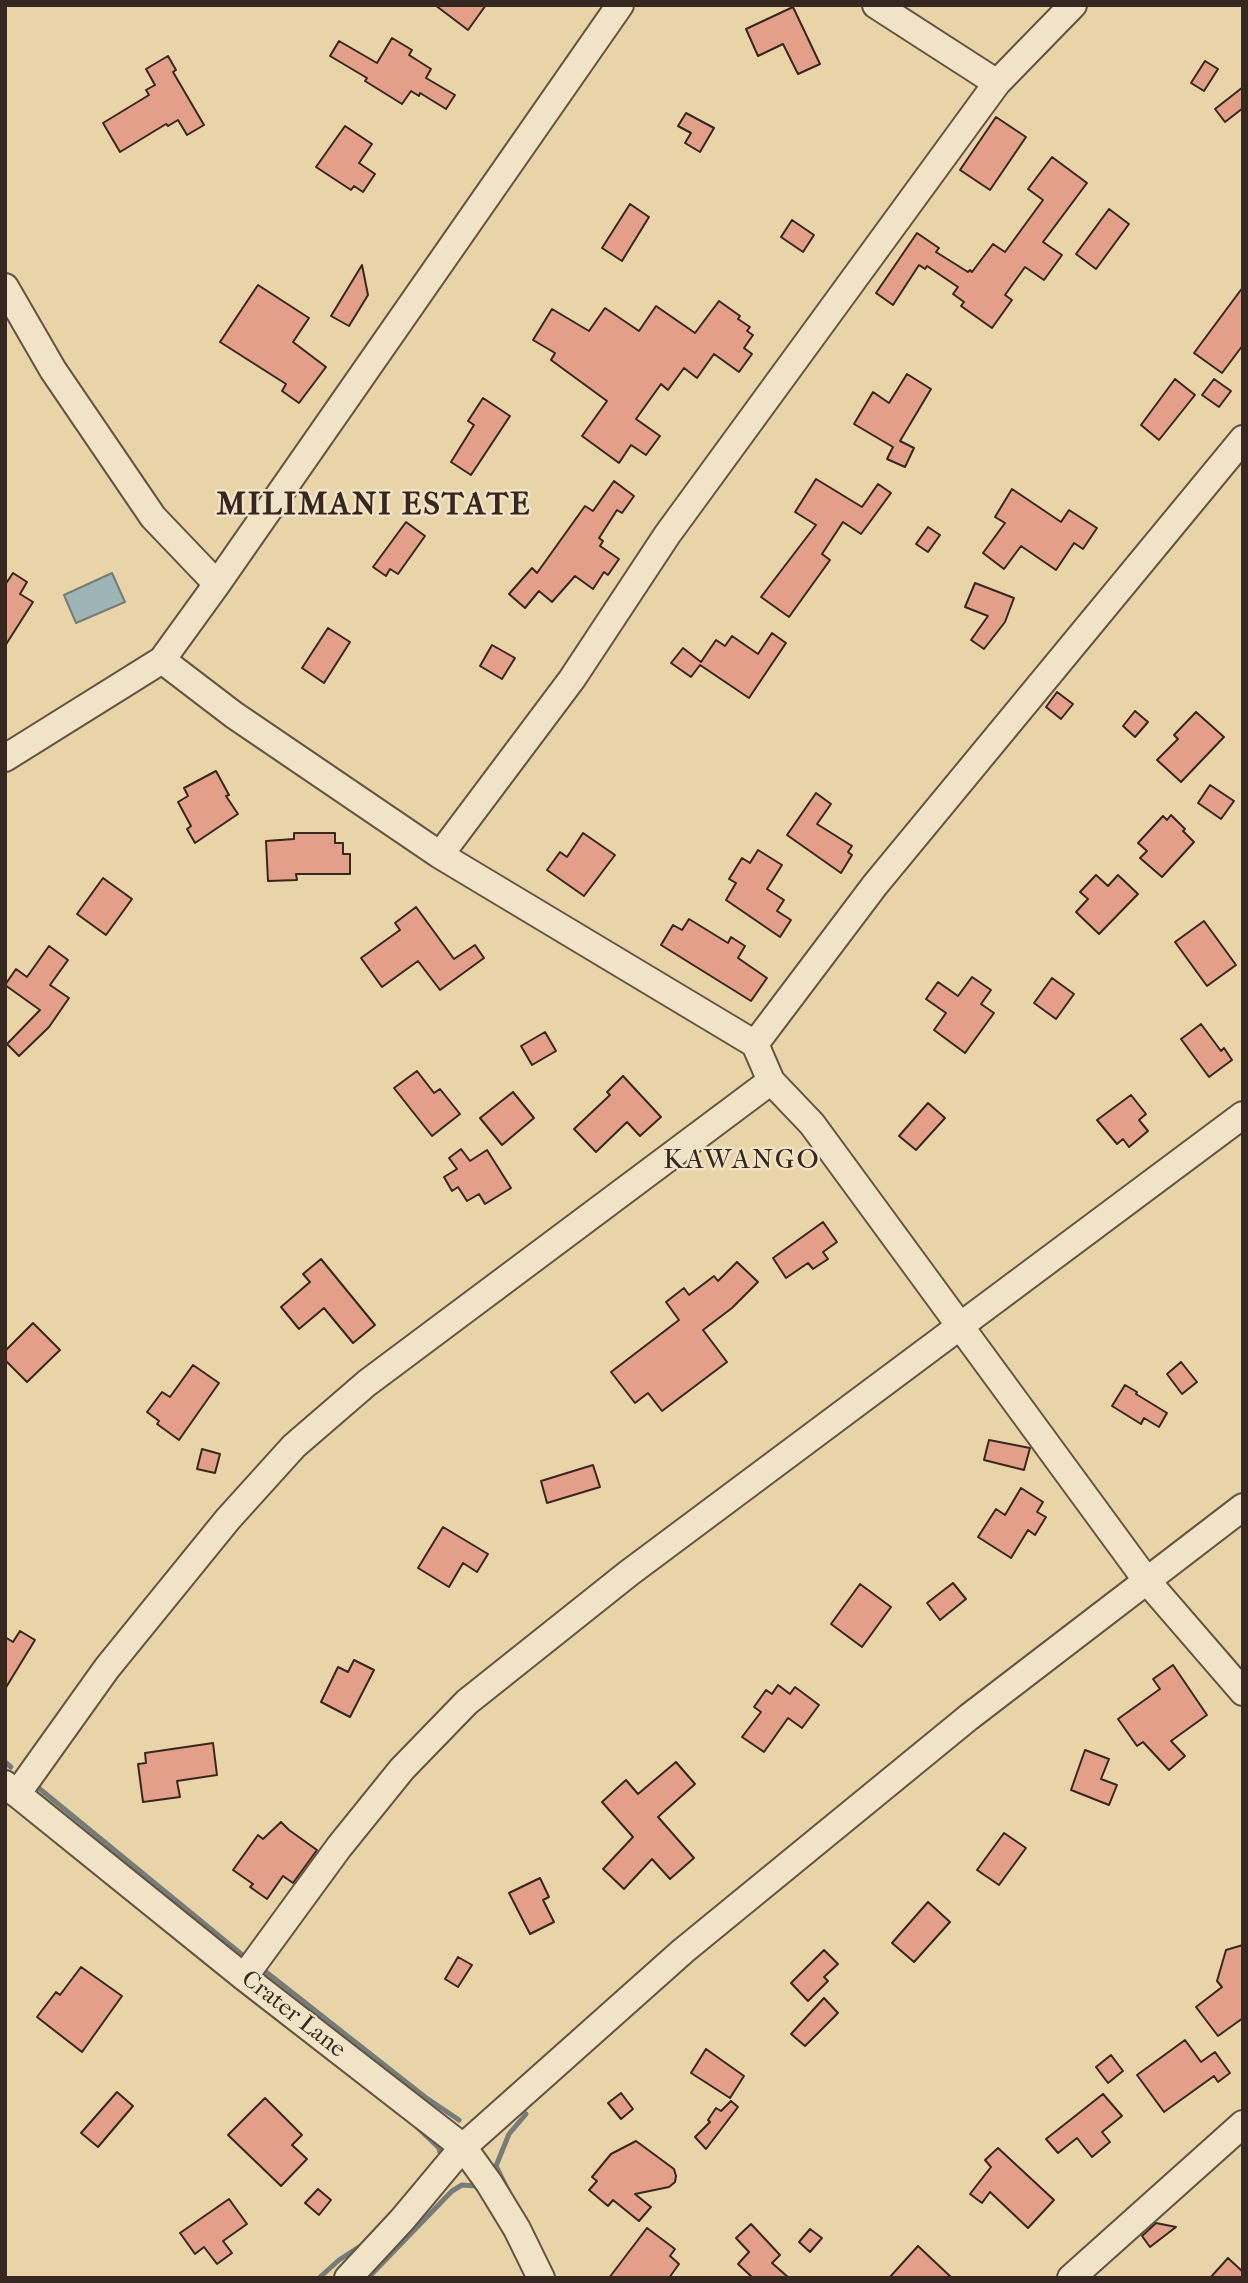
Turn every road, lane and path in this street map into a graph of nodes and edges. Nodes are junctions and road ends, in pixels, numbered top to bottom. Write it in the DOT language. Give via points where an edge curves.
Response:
graph roads {
  1 [pos="620,5"];
  2 [pos="876,5"];
  3 [pos="1073,5"];
  4 [pos="997,83"];
  5 [pos="5,287"];
  6 [pos="1243,439"];
  7 [pos="217,584"];
  8 [pos="162,660"];
  9 [pos="5,758"];
  10 [pos="440,855"];
  11 [pos="755,1044"];
  12 [pos="771,1081"];
  13 [pos="1243,1115"];
  14 [pos="961,1325"];
  15 [pos="1243,1507"];
  16 [pos="1147,1581"];
  17 [pos="1243,1692"];
  18 [pos="11,1789"];
  19 [pos="244,1977"];
  20 [pos="1243,2124"];
  21 [pos="463,2147"];
  22 [pos="348,2278"];
  23 [pos="541,2278"];
  24 [pos="1071,2278"];
  1 -- 7 [label="street"];
  2 -- 4 [label="street"];
  3 -- 4 [label="street"];
  4 -- 10 [label="street" via="667,535 572,679"];
  5 -- 7 [label="street" via="53,370 153,517"];
  6 -- 11 [label="street" via="875,885"];
  7 -- 8 [label="street"];
  8 -- 9 [label="street"];
  8 -- 10 [label="street" via="234,715"];
  10 -- 11 [label="street"];
  11 -- 12 [label="street"];
  12 -- 14 [label="street" via="812,1124"];
  12 -- 18 [label="street" via="367,1383 294,1446 236,1509"];
  13 -- 14 [label="street"];
  14 -- 16 [label="street"];
  14 -- 19 [label="street" via="629,1573 467,1702 394,1778"];
  15 -- 16 [label="street"];
  16 -- 17 [label="street"];
  16 -- 21 [label="street" via="970,1717 683,1951"];
  18 -- 19 [label="street, Crater Lane"];
  19 -- 21 [label="street, Crater Lane"];
  20 -- 24 [label="street"];
  21 -- 22 [label="street"];
  21 -- 23 [label="street, Crater Lane" via="517,2229"];
}
